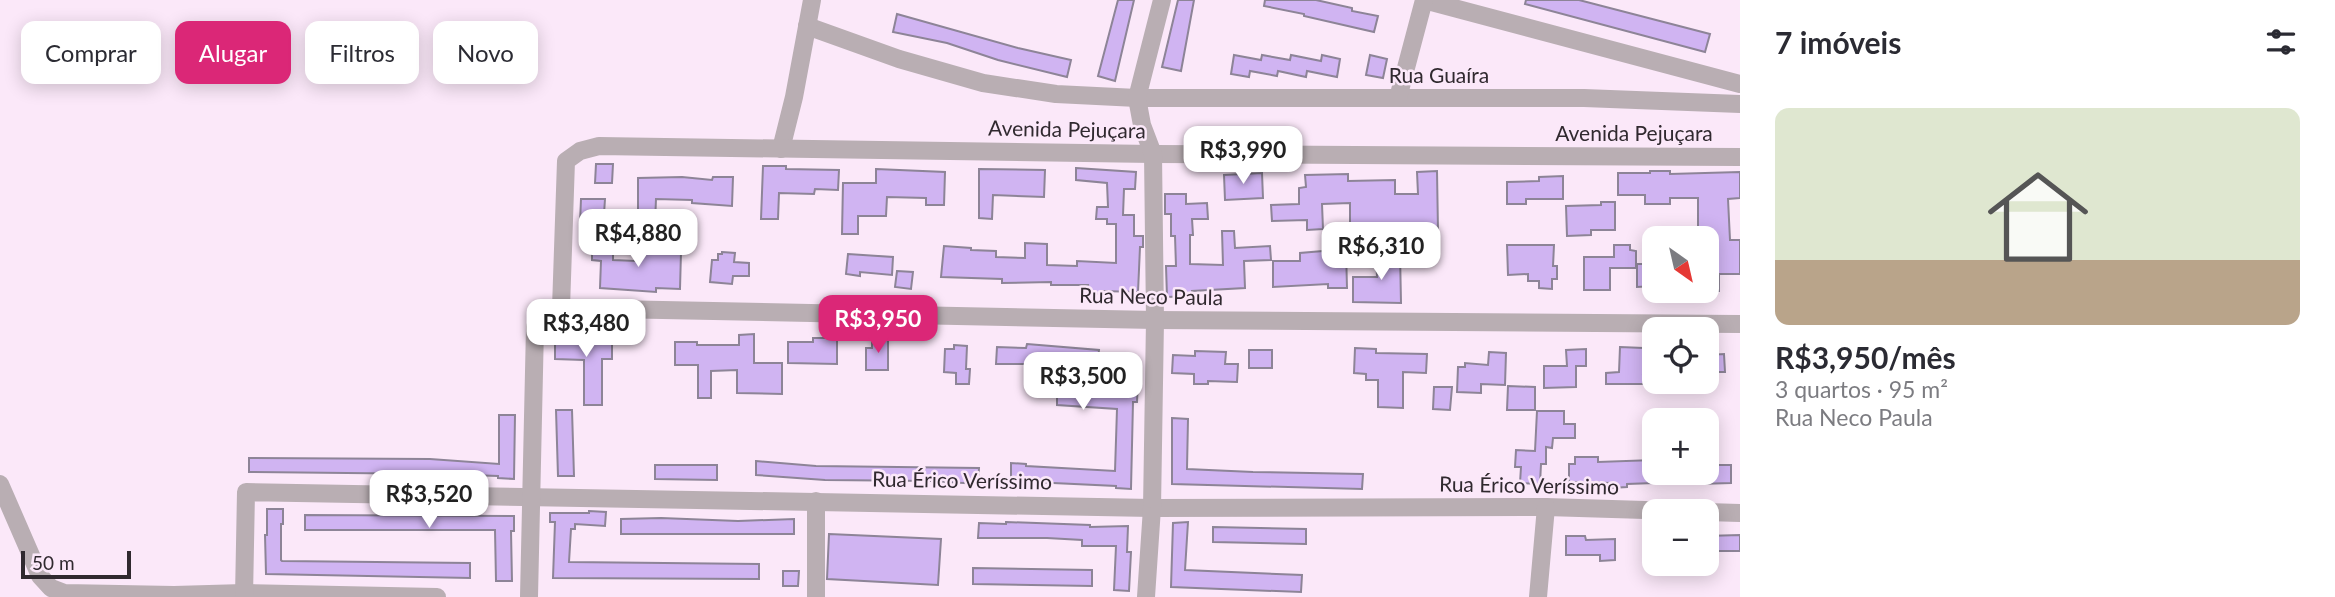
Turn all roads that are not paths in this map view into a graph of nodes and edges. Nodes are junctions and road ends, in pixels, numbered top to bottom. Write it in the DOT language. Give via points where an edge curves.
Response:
graph roads {
  1 [pos="812,0"];
  2 [pos="1162,0"];
  3 [pos="1424,0"];
  4 [pos="807,26"];
  5 [pos="1740,84"];
  6 [pos="1138,99"];
  7 [pos="1398,99"];
  8 [pos="1740,104"];
  9 [pos="781,149"];
  10 [pos="1153,154"];
  11 [pos="1740,157"];
  12 [pos="561,308"];
  13 [pos="1155,320"];
  14 [pos="1740,324"];
  15 [pos="0,484"];
  16 [pos="531,495"];
  17 [pos="816,500"];
  18 [pos="1546,507"];
  19 [pos="1152,508"];
  20 [pos="1642,510"];
  21 [pos="1719,512"];
  22 [pos="1740,513"];
  23 [pos="244,595"];
  24 [pos="437,597"];
  25 [pos="530,597"];
  26 [pos="816,597"];
  27 [pos="1146,597"];
  28 [pos="1538,597"];
  1 -- 4 [label="street"];
  2 -- 6 [label="street"];
  3 -- 5 [label="street"];
  3 -- 7 [label="street"];
  4 -- 6 [label="street, Rua Guaíra" via="983,83"];
  4 -- 9 [label="street"];
  6 -- 7 [label="street, Rua Guaíra"];
  6 -- 10 [label="street"];
  7 -- 8 [label="street, Rua Guaíra" via="1584,98"];
  9 -- 10 [label="street, Avenida Pejuçara"];
  9 -- 12 [label="street, Avenida Pejuçara" via="599,146 566,161"];
  10 -- 11 [label="street, Avenida Pejuçara"];
  10 -- 13 [label="street"];
  12 -- 13 [label="street, Rua Neco Paula"];
  12 -- 16 [label="street" via="543,316 535,327"];
  13 -- 14 [label="street, Rua Neco Paula"];
  13 -- 19 [label="street"];
  15 -- 23 [label="street" via="40,576 51,588 64,593"];
  16 -- 17 [label="street, Rua Érico Veríssimo"];
  16 -- 23 [label="street, Rua Érico Veríssimo" via="246,492"];
  16 -- 25 [label="street"];
  17 -- 19 [label="street, Rua Érico Veríssimo"];
  17 -- 26 [label="street"];
  18 -- 19 [label="street, Rua Érico Veríssimo"];
  18 -- 20 [label="street, Rua Érico Veríssimo"];
  18 -- 28 [label="street"];
  19 -- 27 [label="street"];
  21 -- 22 [label="street"];
  23 -- 24 [label="street"];
}
